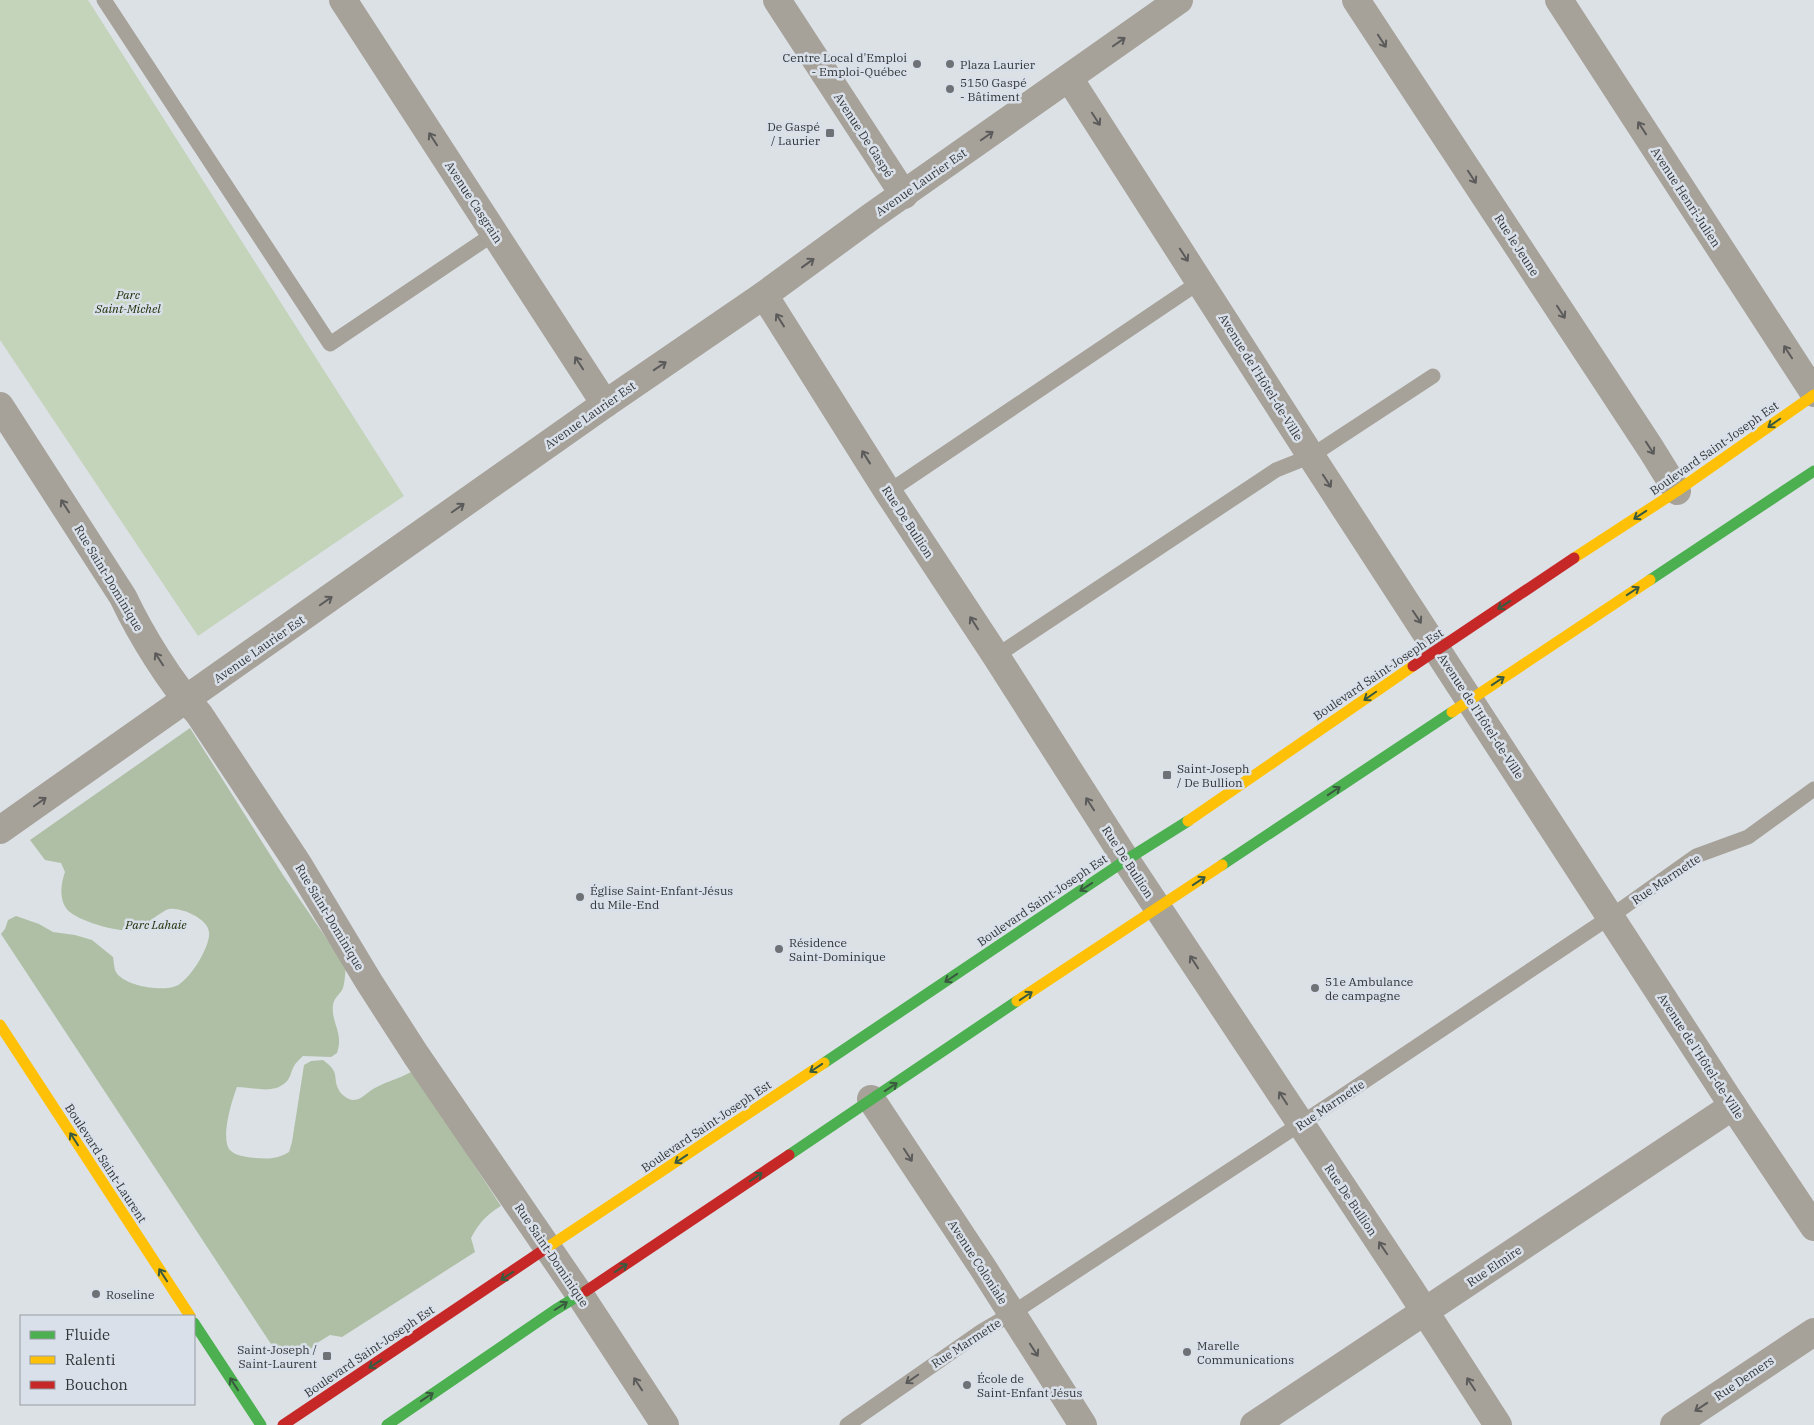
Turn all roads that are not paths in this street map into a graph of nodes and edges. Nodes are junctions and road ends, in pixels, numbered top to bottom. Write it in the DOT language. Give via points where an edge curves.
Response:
graph roads {
  1 [pos="104,0"];
  2 [pos="343,0"];
  3 [pos="777,0"];
  4 [pos="1179,0"];
  5 [pos="1356,0"];
  6 [pos="1559,0"];
  7 [pos="1069,78"];
  8 [pos="904,195"];
  9 [pos="495,233"];
  10 [pos="1200,281"];
  11 [pos="764,295"];
  12 [pos="1432,376"];
  13 [pos="1814,394"];
  14 [pos="606,404"];
  15 [pos="0,406"];
  16 [pos="1311,456"];
  17 [pos="1814,471"];
  18 [pos="1677,491"];
  19 [pos="888,492"];
  20 [pos="1437,649"];
  21 [pos="996,656"];
  22 [pos="186,700"];
  23 [pos="1470,700"];
  24 [pos="1814,790"];
  25 [pos="0,830"];
  26 [pos="1126,860"];
  27 [pos="1158,909"];
  28 [pos="1610,917"];
  29 [pos="0,1025"];
  30 [pos="871,1099"];
  31 [pos="1733,1106"];
  32 [pos="1300,1124"];
  33 [pos="1814,1227"];
  34 [pos="548,1249"];
  35 [pos="580,1294"];
  36 [pos="1425,1312"];
  37 [pos="1011,1314"];
  38 [pos="189,1315"];
  39 [pos="195,1325"];
  40 [pos="1814,1332"];
  41 [pos="261,1425"];
  42 [pos="283,1425"];
  43 [pos="387,1425"];
  44 [pos="665,1425"];
  45 [pos="847,1425"];
  46 [pos="1083,1425"];
  47 [pos="1254,1425"];
  48 [pos="1498,1425"];
  49 [pos="1674,1425"];
  1 -- 9 [label="lane" via="330,344"];
  9 -- 2 [label="street, Avenue Casgrain, one-way"];
  3 -- 8 [label="street, Avenue De Gaspé"];
  7 -- 4 [label="street, Avenue Laurier Est, one-way"];
  5 -- 18 [label="street, Rue le Jeune, one-way"];
  13 -- 6 [label="street, Avenue Henri-Julien, one-way"];
  8 -- 7 [label="street, Avenue Laurier Est, one-way"];
  7 -- 10 [label="street, Avenue de l'Hôtel-de-Ville, one-way"];
  11 -- 8 [label="street, Avenue Laurier Est, one-way"];
  14 -- 9 [label="street, Avenue Casgrain, one-way"];
  10 -- 16 [label="street, Avenue de l'Hôtel-de-Ville"];
  10 -- 19 [label="lane"];
  14 -- 11 [label="street, Avenue Laurier Est, one-way"];
  19 -- 11 [label="street, Rue De Bullion, one-way"];
  12 -- 16 [label="lane"];
  13 -- 18 [label="main road, Boulevard Saint-Joseph Est, one-way"];
  22 -- 14 [label="street, Avenue Laurier Est, one-way"];
  22 -- 15 [label="street, Rue Saint-Dominique, one-way"];
  16 -- 20 [label="street, Avenue de l'Hôtel-de-Ville, one-way"];
  16 -- 21 [label="lane" via="1276,470"];
  23 -- 17 [label="main road, one-way"];
  18 -- 20 [label="main road, Boulevard Saint-Joseph Est, one-way"];
  21 -- 19 [label="street, Rue De Bullion, one-way"];
  20 -- 23 [label="street, Avenue de l'Hôtel-de-Ville"];
  20 -- 26 [label="main road, Boulevard Saint-Joseph Est, one-way" via="1178,828"];
  26 -- 21 [label="street, Rue De Bullion, one-way"];
  25 -- 22 [label="street, Avenue Laurier Est, one-way"];
  22 -- 34 [label="street, Rue Saint-Dominique" via="199,714 293,855 416,1055"];
  27 -- 23 [label="main road, one-way"];
  23 -- 28 [label="street, Avenue de l'Hôtel-de-Ville"];
  24 -- 28 [label="lane, Rue Marmette" via="1748,837 1696,856"];
  26 -- 27 [label="street, Rue De Bullion"];
  26 -- 34 [label="main road, Boulevard Saint-Joseph Est, one-way"];
  30 -- 27 [label="main road, one-way"];
  32 -- 27 [label="street, Rue De Bullion, one-way"];
  28 -- 31 [label="street, Avenue de l'Hôtel-de-Ville"];
  28 -- 32 [label="lane, Rue Marmette"];
  38 -- 29 [label="main road, Boulevard Saint-Laurent, one-way"];
  35 -- 30 [label="main road, one-way"];
  30 -- 37 [label="street, Avenue Coloniale, one-way"];
  31 -- 33 [label="street, Avenue de l'Hôtel-de-Ville"];
  31 -- 36 [label="street, Rue Elmire"];
  36 -- 32 [label="street, Rue De Bullion, one-way"];
  32 -- 37 [label="lane, Rue Marmette"];
  34 -- 35 [label="street, Rue Saint-Dominique"];
  34 -- 42 [label="main road, Boulevard Saint-Joseph Est, one-way"];
  43 -- 35 [label="main road, one-way"];
  44 -- 35 [label="street, Rue Saint-Dominique, one-way"];
  36 -- 47 [label="street, Rue Elmire"];
  48 -- 36 [label="street, Rue De Bullion, one-way"];
  37 -- 45 [label="lane, Rue Marmette, one-way"];
  37 -- 46 [label="street, Avenue Coloniale, one-way"];
  41 -- 39 [label="main road, one-way"];
  40 -- 49 [label="street, Rue Demers, one-way"];
}
